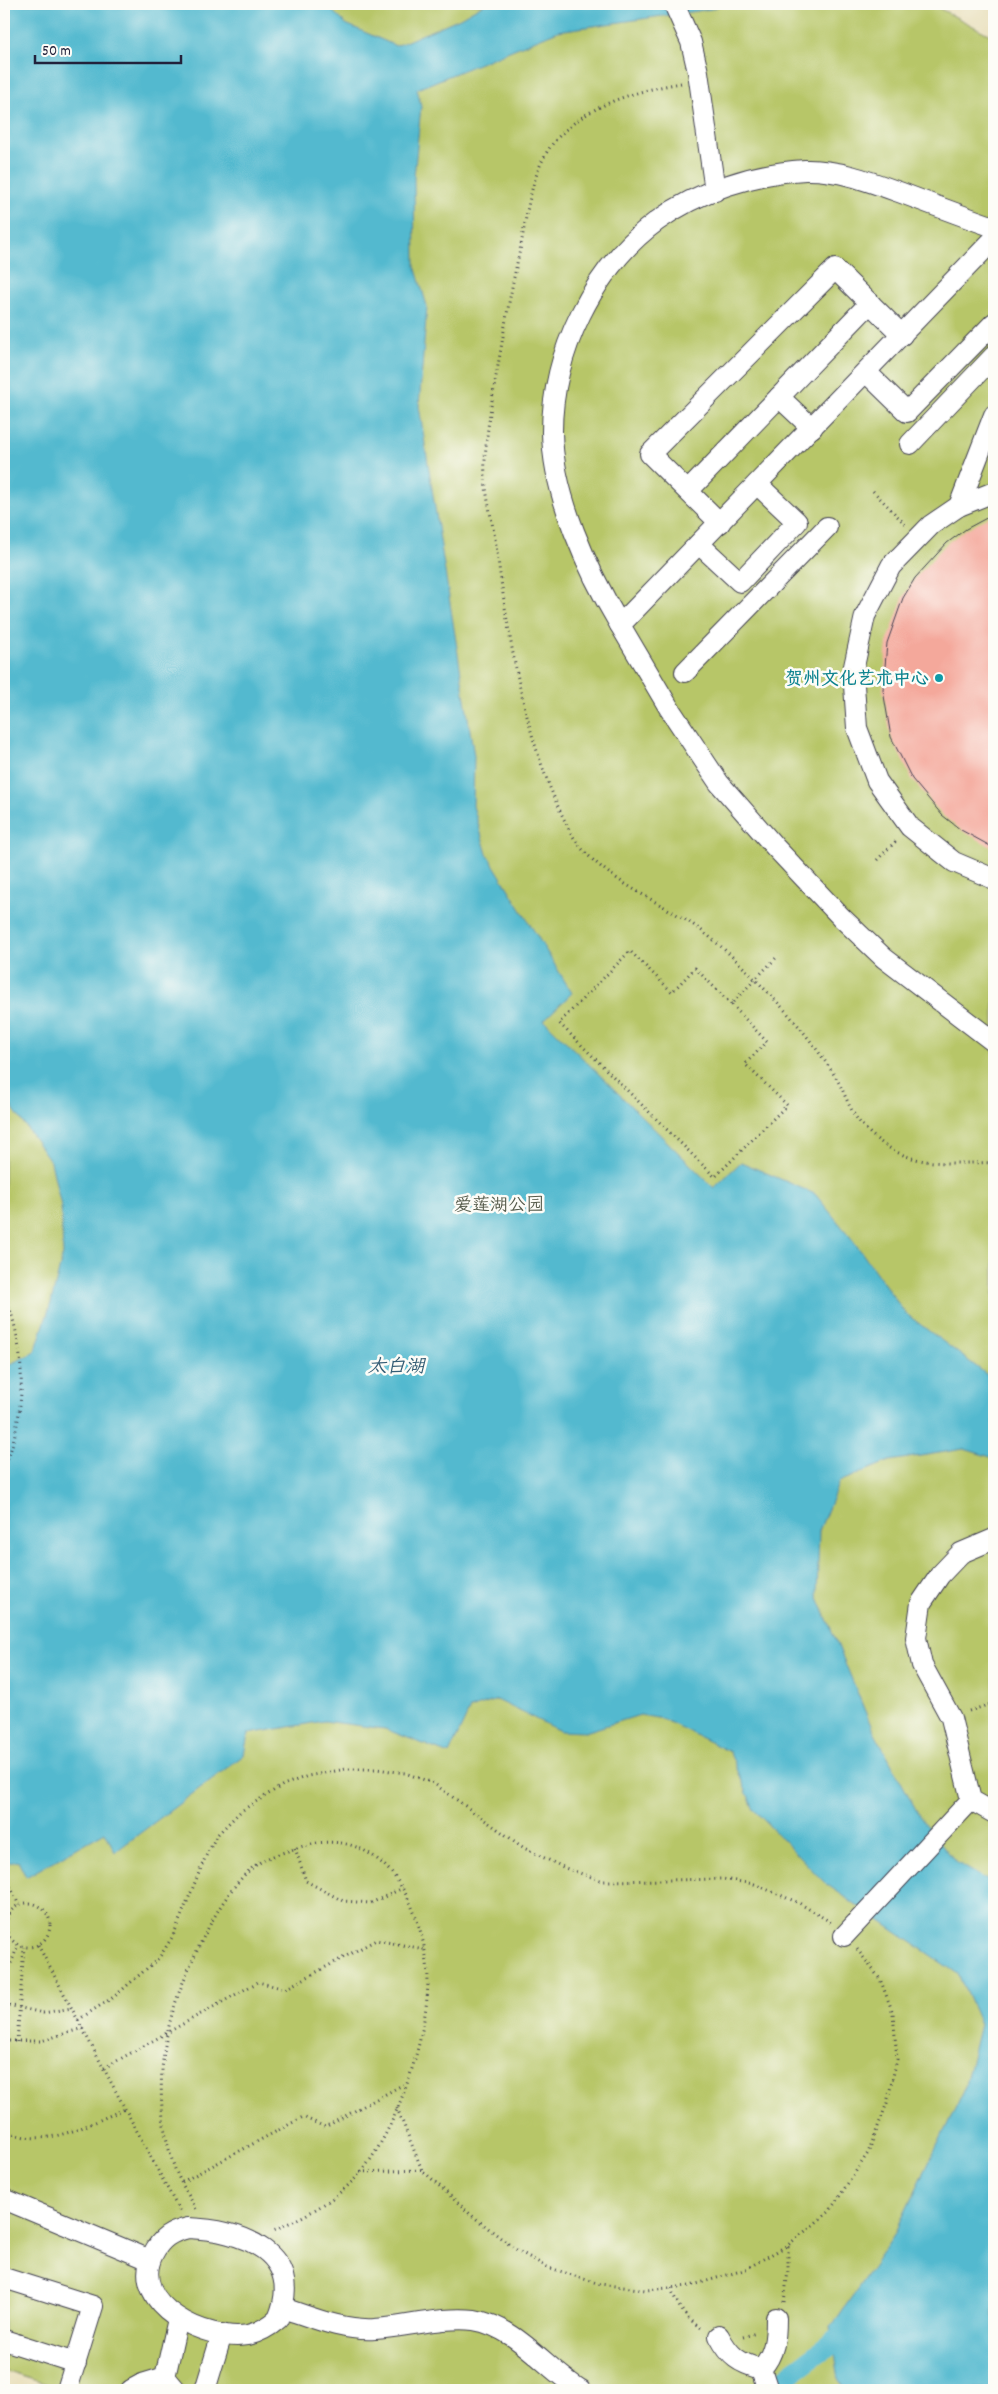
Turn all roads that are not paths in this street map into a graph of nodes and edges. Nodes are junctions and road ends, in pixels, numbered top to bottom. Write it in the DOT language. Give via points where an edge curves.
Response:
graph roads {
  1 [pos="674,4"];
  2 [pos="715,191"];
  3 [pos="994,227"];
  4 [pos="992,248"];
  5 [pos="870,303"];
  6 [pos="994,324"];
  7 [pos="902,335"];
  8 [pos="994,356"];
  9 [pos="867,372"];
  10 [pos="779,397"];
  11 [pos="994,415"];
  12 [pos="812,428"];
  13 [pos="910,444"];
  14 [pos="756,484"];
  15 [pos="688,491"];
  16 [pos="994,492"];
  17 [pos="959,506"];
  18 [pos="720,523"];
  19 [pos="826,527"];
  20 [pos="699,544"];
  21 [pos="620,625"];
  22 [pos="685,672"];
  23 [pos="994,879"];
  24 [pos="994,1042"];
  25 [pos="994,1539"];
  26 [pos="971,1800"];
  27 [pos="994,1813"];
  28 [pos="844,1936"];
  29 [pos="4,2199"];
  30 [pos="150,2260"];
  31 [pos="4,2278"];
  32 [pos="283,2308"];
  33 [pos="776,2318"];
  34 [pos="178,2319"];
  35 [pos="222,2334"];
  36 [pos="719,2336"];
  37 [pos="4,2340"];
  38 [pos="76,2363"];
  39 [pos="761,2369"];
  40 [pos="170,2384"];
  41 [pos="67,2390"];
  42 [pos="131,2390"];
  43 [pos="205,2390"];
  44 [pos="581,2390"];
  45 [pos="768,2390"];
  1 -- 2 [label="street" via="691,42 698,72"];
  2 -- 3 [label="street" via="773,174 806,170 836,172"];
  2 -- 21 [label="street" via="692,200 657,221 616,261 581,314 561,367 552,432 560,482 585,556"];
  4 -- 7 [label="street"];
  5 -- 7 [label="street"];
  5 -- 10 [label="street"];
  5 -- 15 [label="street" via="835,268 650,454"];
  6 -- 9 [label="street" via="907,412"];
  7 -- 9 [label="street"];
  8 -- 13 [label="street"];
  9 -- 12 [label="street"];
  10 -- 12 [label="street"];
  10 -- 15 [label="street"];
  11 -- 17 [label="street"];
  12 -- 14 [label="street"];
  14 -- 18 [label="street"];
  14 -- 20 [label="street" via="797,522 740,582"];
  15 -- 18 [label="street"];
  16 -- 17 [label="street"];
  17 -- 23 [label="street" via="931,525 892,566 865,616 853,671 857,728 877,781 910,827 954,862"];
  18 -- 20 [label="street"];
  19 -- 22 [label="street"];
  20 -- 21 [label="street"];
  21 -- 24 [label="street" via="719,783 775,847 888,961"];
  25 -- 26 [label="street" via="961,1553 940,1575 921,1603 916,1638 922,1665 950,1718"];
  26 -- 27 [label="street"];
  26 -- 28 [label="street"];
  29 -- 30 [label="street"];
  30 -- 32 [label="street" via="165,2236 175,2231 197,2228 232,2233 250,2240 277,2261 286,2294"];
  30 -- 34 [label="street" via="150,2284 163,2307"];
  31 -- 38 [label="street" via="93,2306"];
  32 -- 35 [label="street" via="278,2319 258,2332"];
  32 -- 44 [label="street" via="331,2324 374,2329 474,2320 500,2329"];
  33 -- 39 [label="street" via="776,2340 768,2362"];
  34 -- 35 [label="street"];
  34 -- 40 [label="street"];
  35 -- 43 [label="street"];
  36 -- 39 [label="street" via="727,2350 743,2364"];
  37 -- 38 [label="street"];
  38 -- 41 [label="street"];
  39 -- 45 [label="street"];
  40 -- 42 [label="street" via="142,2384"];
}
